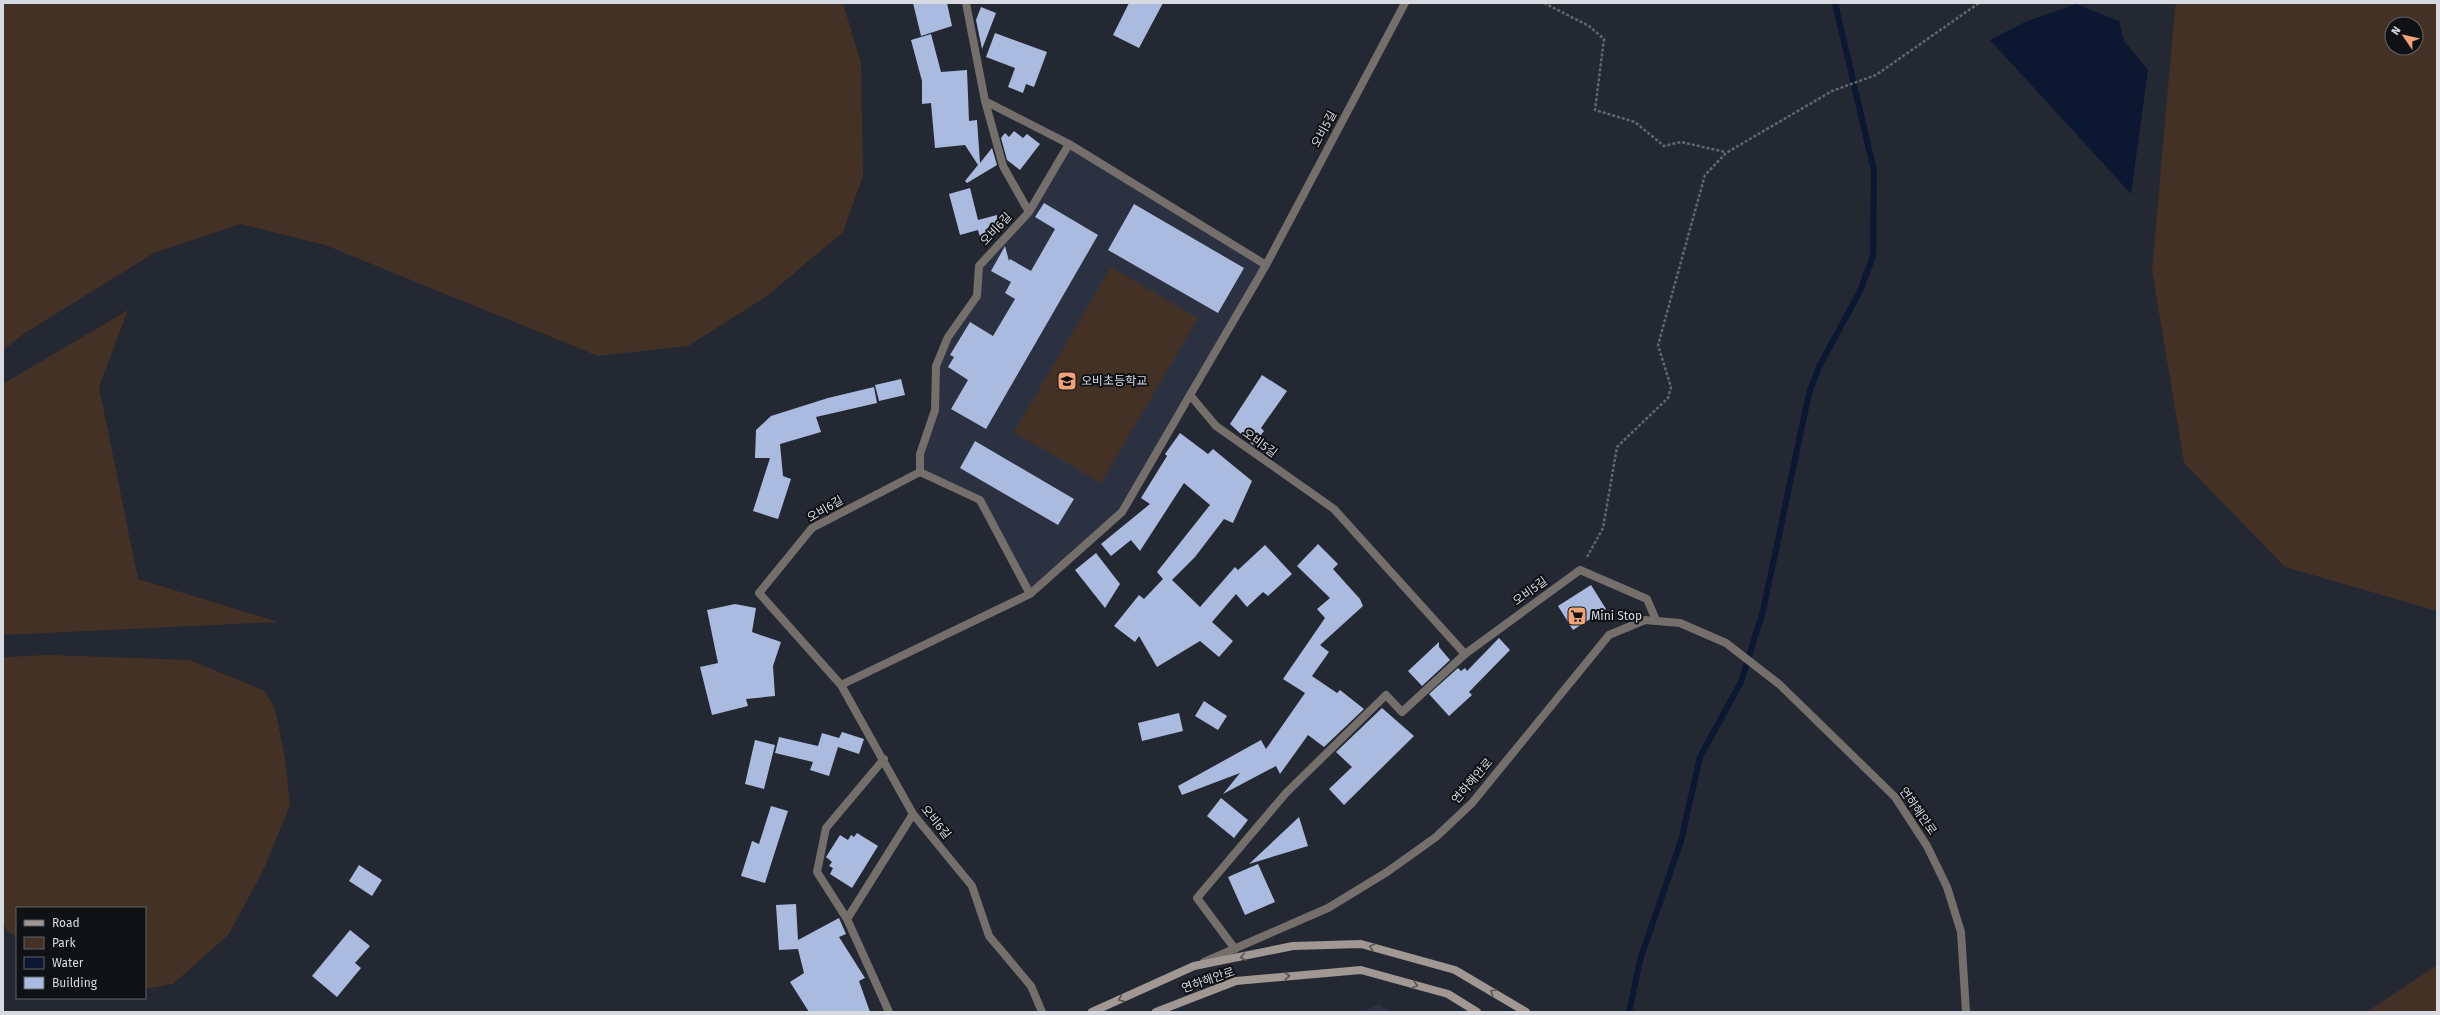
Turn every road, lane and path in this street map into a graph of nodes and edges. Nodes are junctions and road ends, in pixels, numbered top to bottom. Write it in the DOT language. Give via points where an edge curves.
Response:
graph roads {
  1 [pos="966,3"];
  2 [pos="1405,3"];
  3 [pos="1544,3"];
  4 [pos="1980,3"];
  5 [pos="985,101"];
  6 [pos="1069,144"];
  7 [pos="1726,153"];
  8 [pos="1029,212"];
  9 [pos="1266,265"];
  10 [pos="1190,395"];
  11 [pos="920,472"];
  12 [pos="1580,570"];
  13 [pos="1030,594"];
  14 [pos="1656,620"];
  15 [pos="1465,654"];
  16 [pos="841,684"];
  17 [pos="884,759"];
  18 [pos="913,814"];
  19 [pos="847,919"];
  20 [pos="1235,949"];
  21 [pos="1194,966"];
  22 [pos="889,1012"];
  23 [pos="1042,1012"];
  24 [pos="1092,1012"];
  25 [pos="1156,1012"];
  26 [pos="1478,1012"];
  27 [pos="1526,1012"];
  28 [pos="1966,1012"];
  1 -- 5 [label="street, 오비6길"];
  2 -- 9 [label="street, 오비5길"];
  3 -- 7 [label="path" via="1589,26 1604,39 1596,110 1635,122 1664,146 1681,142"];
  4 -- 7 [label="path" via="1876,75 1832,91"];
  5 -- 6 [label="street"];
  5 -- 8 [label="street, 오비6길" via="1003,166"];
  6 -- 8 [label="street"];
  6 -- 9 [label="street"];
  7 -- 12 [label="path" via="1705,175 1658,345 1671,386 1668,398 1617,447 1603,528"];
  8 -- 11 [label="street, 오비6길" via="979,266 977,296 948,337 936,366 935,410 920,454"];
  9 -- 10 [label="street, 오비5길"];
  10 -- 13 [label="street" via="1122,512"];
  10 -- 15 [label="street, 오비5길" via="1216,426 1334,509"];
  11 -- 13 [label="street" via="980,500"];
  11 -- 16 [label="street, 오비6길" via="812,528 759,593"];
  12 -- 14 [label="street" via="1647,599"];
  12 -- 15 [label="street, 오비5길"];
  13 -- 16 [label="street"];
  14 -- 20 [label="street, 연하해안로" via="1646,620 1608,635 1472,803 1436,837 1387,872 1328,908"];
  14 -- 28 [label="street, 연하해안로" via="1680,623 1726,643 1779,684 1895,797 1928,846 1947,887 1961,932"];
  15 -- 20 [label="street" via="1402,712 1386,695 1286,793 1197,898"];
  16 -- 17 [label="street, 오비6길"];
  17 -- 18 [label="street, 오비6길"];
  17 -- 19 [label="street" via="826,828 817,872"];
  18 -- 19 [label="street"];
  18 -- 23 [label="street, 오비6길" via="972,886 989,936 1031,986"];
  19 -- 22 [label="street"];
  20 -- 21 [label="street, 연하해안로"];
  21 -- 24 [label="street, 연하해안로, one-way"];
  27 -- 21 [label="street, 연하해안로, one-way" via="1455,970 1361,944 1293,946"];
  25 -- 26 [label="street, 연하해안로, one-way" via="1236,981 1361,970 1448,994"];
}
